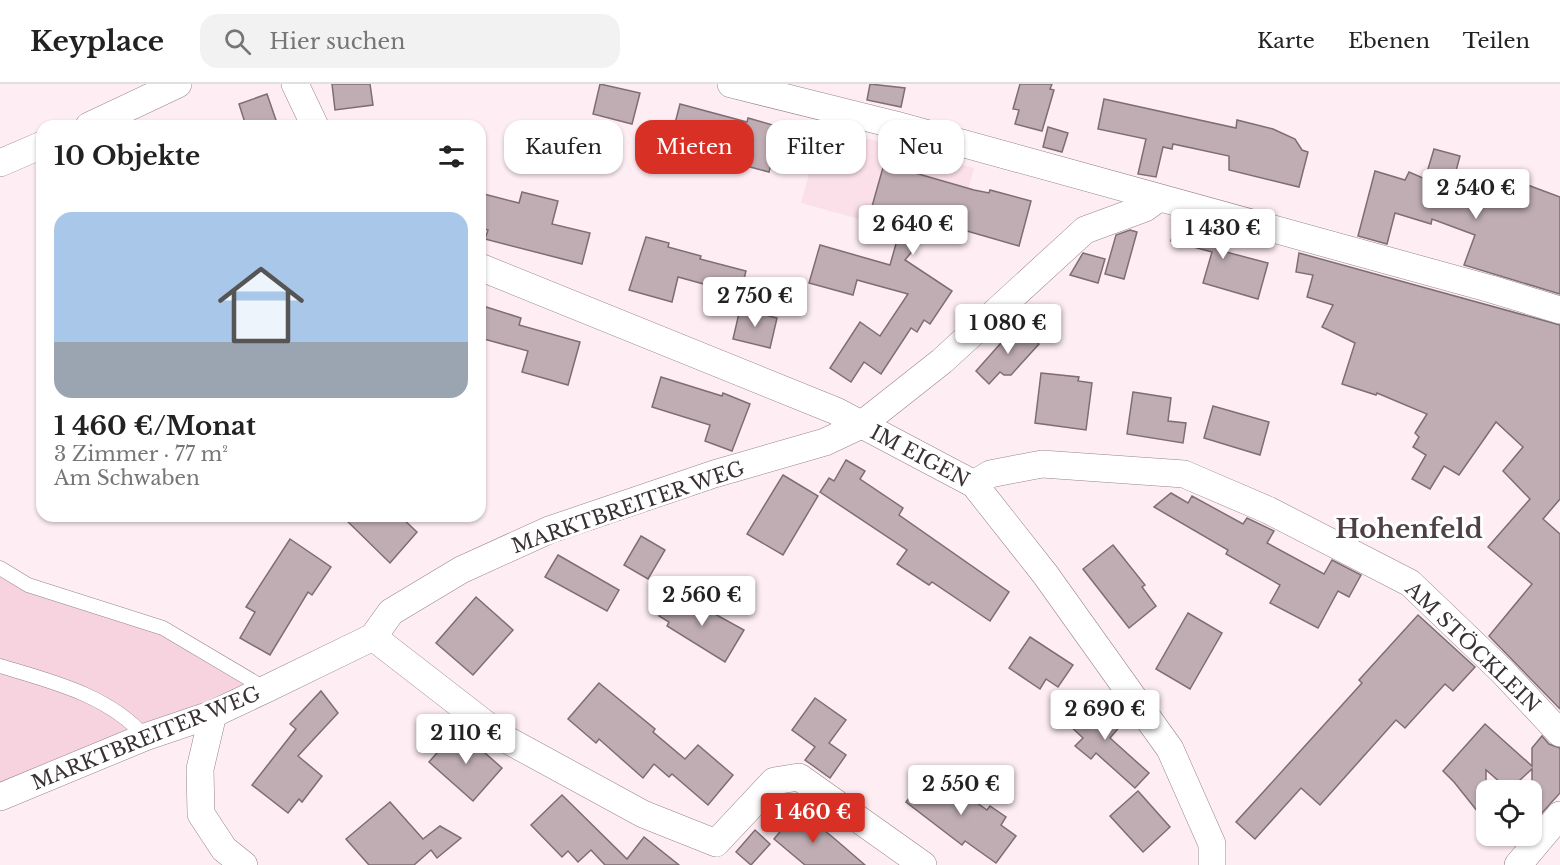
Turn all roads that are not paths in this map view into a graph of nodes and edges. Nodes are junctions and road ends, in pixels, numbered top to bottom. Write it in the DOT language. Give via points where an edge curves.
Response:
graph roads {
  1 [pos="178,84"];
  2 [pos="295,84"];
  3 [pos="731,84"];
  4 [pos="103,120"];
  5 [pos="312,120"];
  6 [pos="36,148"];
  7 [pos="0,163"];
  8 [pos="1158,198"];
  9 [pos="486,269"];
  10 [pos="1560,310"];
  11 [pos="861,425"];
  12 [pos="974,484"];
  13 [pos="0,568"];
  14 [pos="0,575"];
  15 [pos="28,585"];
  16 [pos="373,637"];
  17 [pos="0,666"];
  18 [pos="267,689"];
  19 [pos="213,714"];
  20 [pos="1560,733"];
  21 [pos="145,737"];
  22 [pos="0,797"];
  23 [pos="1560,815"];
  24 [pos="244,865"];
  25 [pos="923,865"];
  26 [pos="1212,865"];
  27 [pos="1518,865"];
  1 -- 4 [label="street"];
  2 -- 5 [label="street"];
  3 -- 8 [label="street"];
  6 -- 7 [label="street"];
  8 -- 10 [label="street"];
  8 -- 11 [label="street, MARKTBREITER WEG" via="1145,208 1085,230 942,361"];
  9 -- 11 [label="street, IM EIGEN" via="836,411"];
  11 -- 12 [label="street, IM EIGEN"];
  11 -- 16 [label="street, MARKTBREITER WEG" via="825,442 714,474 549,530 461,570 391,612"];
  12 -- 20 [label="street, AM STÖCKLEIN" via="990,474 1042,464 1184,474 1247,501 1410,583"];
  12 -- 26 [label="street, IM EIGEN" via="1045,574 1170,749 1212,844"];
  13 -- 15 [label="lane"];
  14 -- 15 [label="lane"];
  15 -- 18 [label="lane" via="163,628"];
  16 -- 18 [label="street, MARKTBREITER WEG"];
  16 -- 25 [label="street" via="502,737 643,814 716,843 774,781 799,777"];
  17 -- 21 [label="lane" via="101,702 134,724"];
  18 -- 19 [label="street, MARKTBREITER WEG"];
  19 -- 21 [label="street, MARKTBREITER WEG"];
  19 -- 24 [label="street" via="200,769 201,814 225,849"];
  21 -- 22 [label="street, MARKTBREITER WEG"];
  23 -- 27 [label="street"];
}
